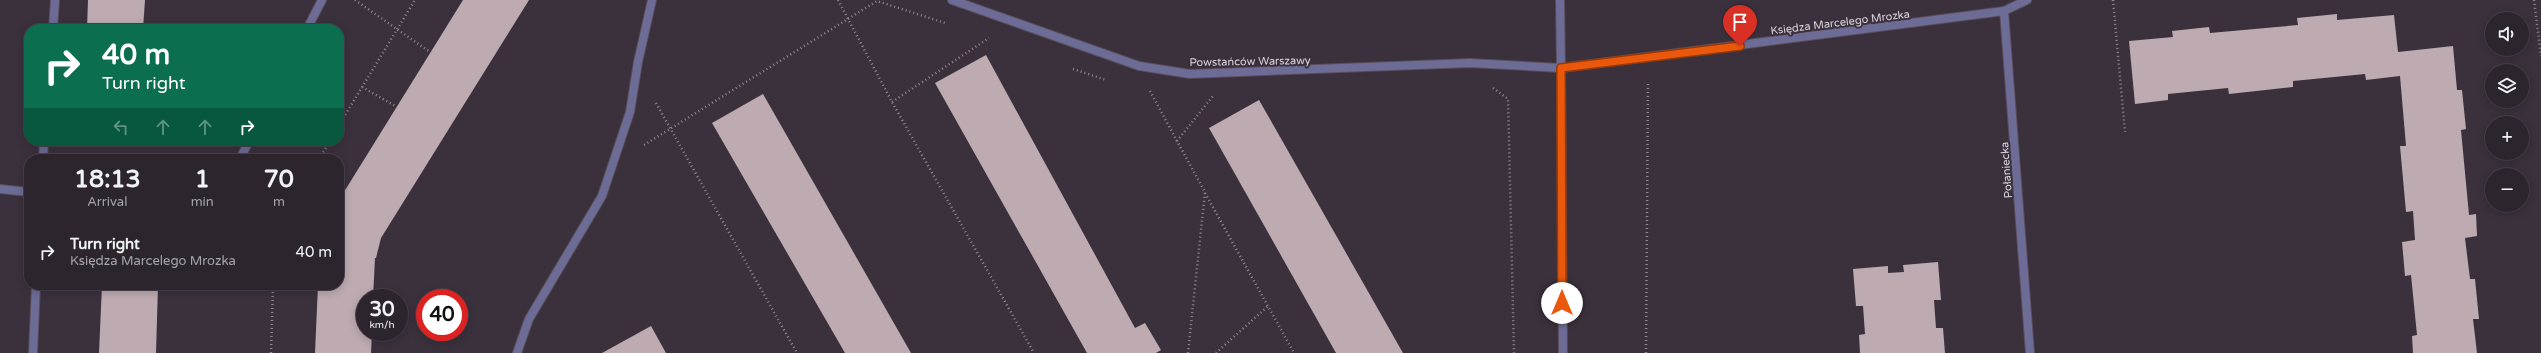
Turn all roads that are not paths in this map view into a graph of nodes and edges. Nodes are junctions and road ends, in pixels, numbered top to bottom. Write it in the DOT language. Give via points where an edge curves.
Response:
graph roads {
  1 [pos="55,0"];
  2 [pos="322,0"];
  3 [pos="652,0"];
  4 [pos="952,0"];
  5 [pos="1560,0"];
  6 [pos="2027,0"];
  7 [pos="2004,12"];
  8 [pos="53,24"];
  9 [pos="310,24"];
  10 [pos="1561,68"];
  11 [pos="0,190"];
  12 [pos="24,192"];
  13 [pos="36,290"];
  14 [pos="33,353"];
  15 [pos="517,353"];
  16 [pos="1563,353"];
  17 [pos="2030,353"];
  1 -- 8 [label="street"];
  2 -- 9 [label="street"];
  3 -- 15 [label="street" via="630,112 602,196 529,319"];
  4 -- 10 [label="street, Powstańców Warszawy" via="1139,66 1190,74 1470,63"];
  5 -- 10 [label="street"];
  6 -- 7 [label="street"];
  7 -- 10 [label="street, Księdza Marcelego Mrozka"];
  7 -- 17 [label="street, Połaniecka"];
  10 -- 16 [label="street"];
  11 -- 12 [label="street"];
  13 -- 14 [label="street"];
}
